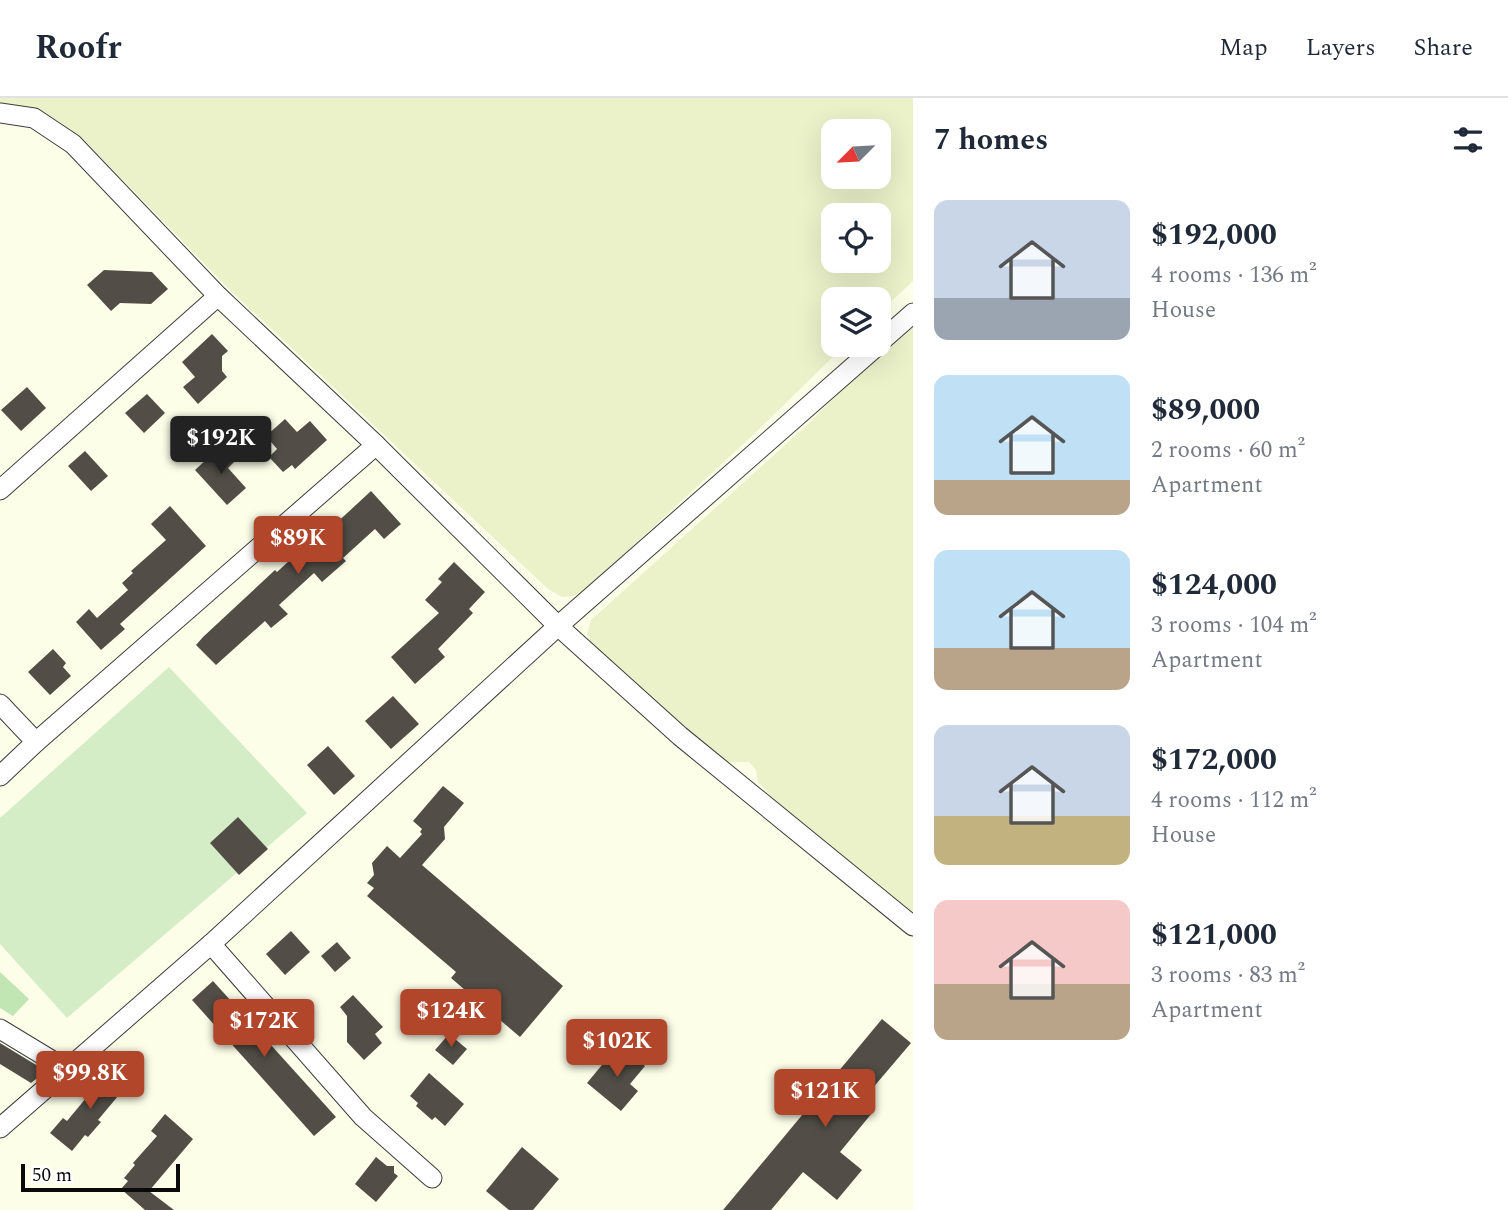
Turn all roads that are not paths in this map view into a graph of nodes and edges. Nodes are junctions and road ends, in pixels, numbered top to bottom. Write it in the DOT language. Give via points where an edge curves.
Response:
graph roads {
  1 [pos="0,113"];
  2 [pos="218,296"];
  3 [pos="913,313"];
  4 [pos="891,332"];
  5 [pos="863,357"];
  6 [pos="376,445"];
  7 [pos="0,490"];
  8 [pos="558,626"];
  9 [pos="0,705"];
  10 [pos="36,741"];
  11 [pos="0,776"];
  12 [pos="913,926"];
  13 [pos="211,944"];
  14 [pos="0,1029"];
  15 [pos="66,1069"];
  16 [pos="0,1128"];
  17 [pos="432,1178"];
  1 -- 2 [label="street" via="34,118 73,144"];
  2 -- 6 [label="street"];
  2 -- 7 [label="street"];
  3 -- 4 [label="street"];
  5 -- 8 [label="street"];
  6 -- 8 [label="street"];
  6 -- 10 [label="street"];
  8 -- 12 [label="street" via="680,736"];
  8 -- 13 [label="street"];
  9 -- 10 [label="street"];
  10 -- 11 [label="street"];
  13 -- 15 [label="street"];
  13 -- 17 [label="street" via="363,1117"];
  14 -- 15 [label="street"];
  15 -- 16 [label="street"];
}
